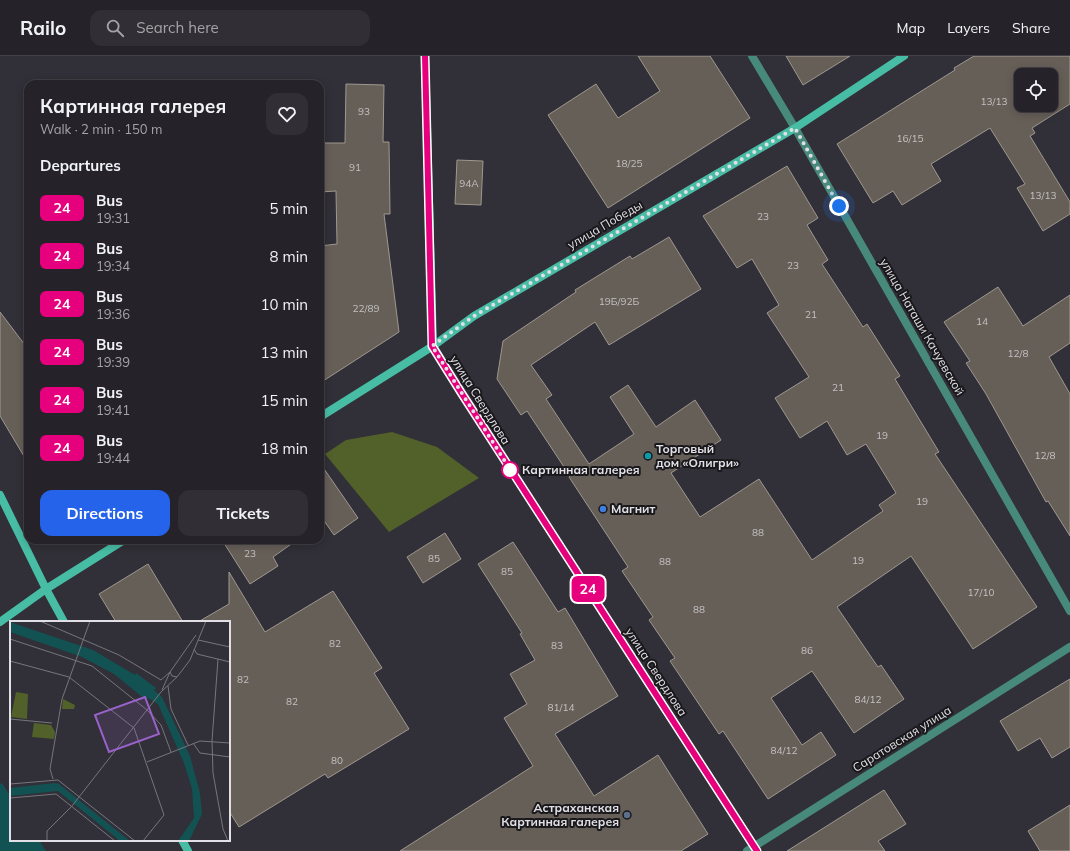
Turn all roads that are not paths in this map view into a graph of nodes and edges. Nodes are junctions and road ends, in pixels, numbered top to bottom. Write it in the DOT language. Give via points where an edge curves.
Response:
graph roads {
  1 [pos="425,56"];
  2 [pos="752,56"];
  3 [pos="904,56"];
  4 [pos="795,128"];
  5 [pos="432,346"];
  6 [pos="324,414"];
  7 [pos="0,495"];
  8 [pos="118,544"];
  9 [pos="46,589"];
  10 [pos="1070,611"];
  11 [pos="63,621"];
  12 [pos="0,622"];
  13 [pos="1070,647"];
  14 [pos="183,841"];
  15 [pos="753,849"];
  16 [pos="188,851"];
  1 -- 5 [label="main road"];
  2 -- 4 [label="street, улица Наташи Качуевской"];
  3 -- 4 [label="main road, улица Победы"];
  4 -- 5 [label="main road, улица Победы" via="474,316"];
  4 -- 10 [label="street, улица Наташи Качуевской"];
  5 -- 6 [label="main road, улица Победы"];
  5 -- 15 [label="main road, улица Свердлова"];
  7 -- 9 [label="main road"];
  8 -- 9 [label="main road"];
  9 -- 11 [label="main road"];
  9 -- 12 [label="main road"];
  13 -- 15 [label="street, Саратовская улица"];
  14 -- 16 [label="main road"];
}
